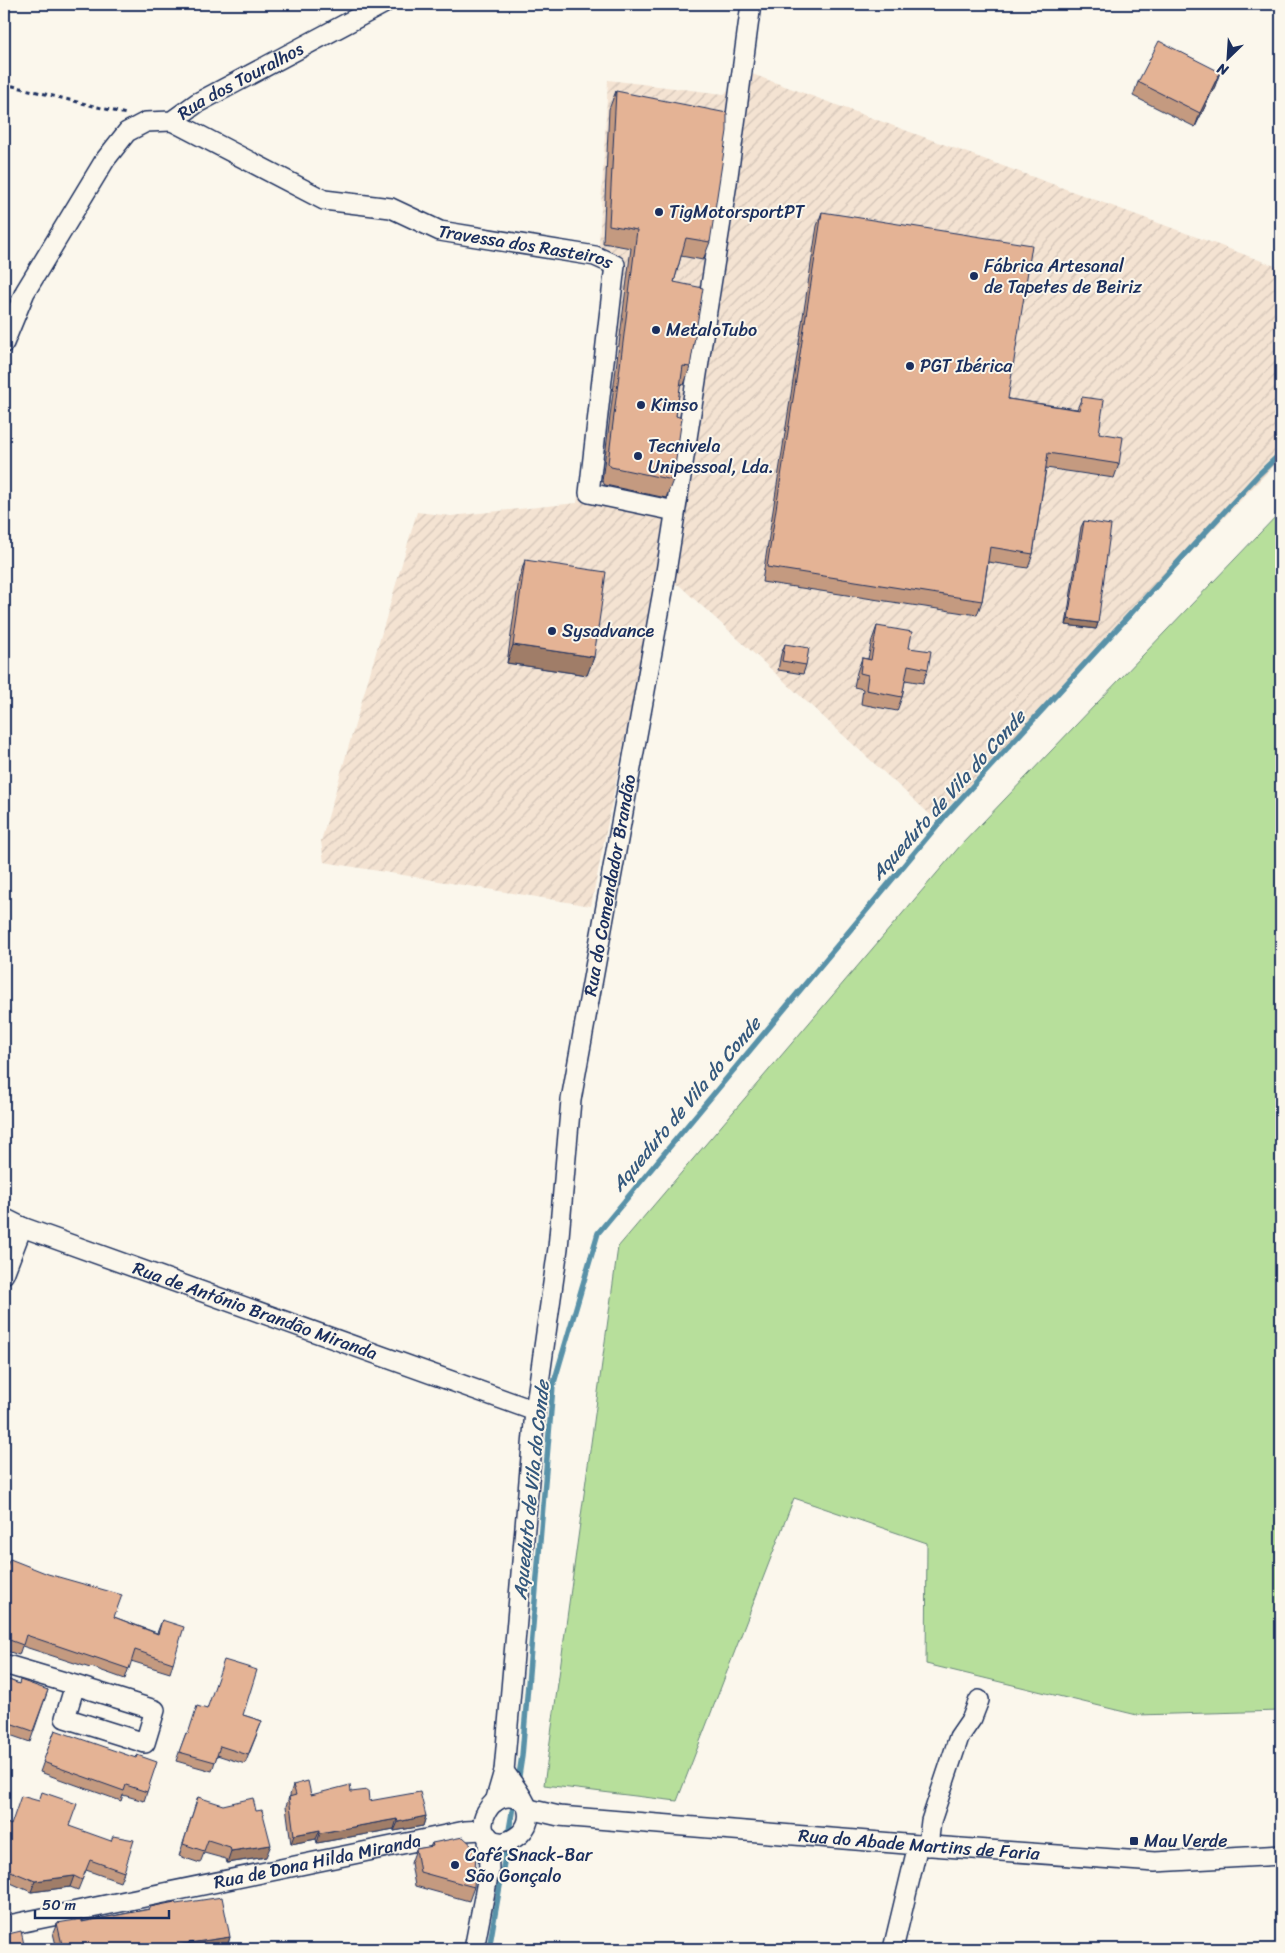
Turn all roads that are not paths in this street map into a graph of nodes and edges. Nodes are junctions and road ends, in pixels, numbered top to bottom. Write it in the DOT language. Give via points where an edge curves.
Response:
graph roads {
  1 [pos="383,4"];
  2 [pos="750,4"];
  3 [pos="172,121"];
  4 [pos="4,343"];
  5 [pos="675,511"];
  6 [pos="4,1218"];
  7 [pos="22,1227"];
  8 [pos="4,1274"];
  9 [pos="536,1411"];
  10 [pos="4,1664"];
  11 [pos="75,1686"];
  12 [pos="979,1700"];
  13 [pos="504,1771"];
  14 [pos="495,1802"];
  15 [pos="527,1812"];
  16 [pos="486,1833"];
  17 [pos="509,1841"];
  18 [pos="923,1845"];
  19 [pos="1281,1855"];
  20 [pos="489,1871"];
  21 [pos="4,1926"];
  22 [pos="474,1949"];
  23 [pos="893,1949"];
  1 -- 3 [label="street, Rua dos Touralhos" via="197,103"];
  2 -- 5 [label="street, Rua do Comendador Brandão" via="727,183"];
  3 -- 4 [label="street, Rua dos Touralhos" via="146,122 127,132 105,160 25,292"];
  3 -- 5 [label="street, Travessa dos Rasteiros" via="324,200 391,208 440,231 595,256 614,265 589,493"];
  5 -- 9 [label="street, Rua do Comendador Brandão" via="571,1100 558,1248"];
  6 -- 7 [label="street, Rua de António Brandão Miranda"];
  7 -- 8 [label="street"];
  7 -- 9 [label="street, Rua de António Brandão Miranda"];
  9 -- 13 [label="street, Rua do Comendador Brandão"];
  10 -- 11 [label="street"];
  11 -- 11 [label="street" via="65,1718 145,1743 155,1710"];
  12 -- 18 [label="street" via="959,1737"];
  13 -- 14 [label="street, Rua do Comendador Brandão"];
  13 -- 15 [label="street"];
  14 -- 15 [label="street" via="511,1796"];
  14 -- 16 [label="street" via="484,1815 482,1822"];
  15 -- 17 [label="street" via="517,1837"];
  15 -- 18 [label="street, Rua do Abade Martins de Faria"];
  16 -- 17 [label="street" via="494,1841"];
  16 -- 20 [label="street"];
  16 -- 21 [label="street, Rua de Dona Hilda Miranda" via="465,1831"];
  17 -- 20 [label="street"];
  18 -- 19 [label="street, Rua do Abade Martins de Faria" via="1155,1862"];
  18 -- 23 [label="street"];
  20 -- 22 [label="street"];
}
